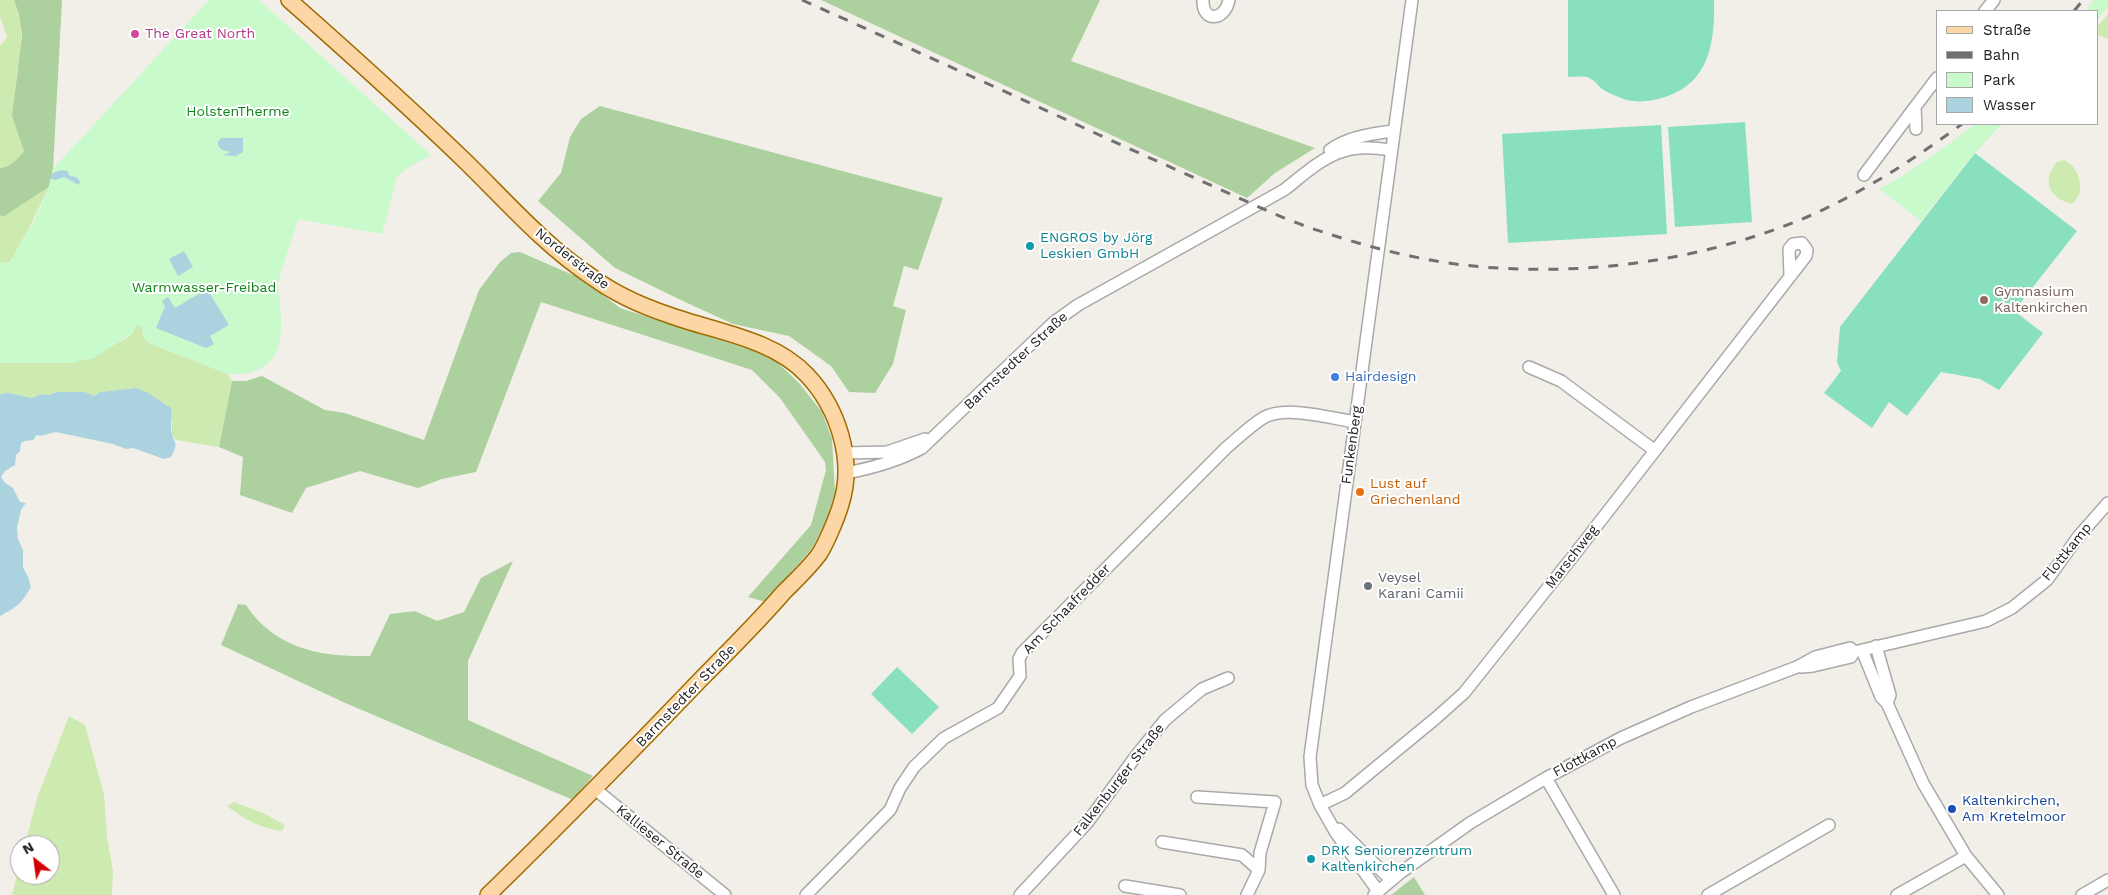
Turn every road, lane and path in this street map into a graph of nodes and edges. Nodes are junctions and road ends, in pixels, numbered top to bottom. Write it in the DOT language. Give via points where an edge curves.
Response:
graph roads {
  1 [pos="289,0"];
  2 [pos="1203,0"];
  3 [pos="1228,0"];
  4 [pos="1412,0"];
  5 [pos="1936,79"];
  6 [pos="1915,107"];
  7 [pos="1916,129"];
  8 [pos="1394,131"];
  9 [pos="1392,150"];
  10 [pos="1305,174"];
  11 [pos="1864,175"];
  12 [pos="1790,275"];
  13 [pos="1529,367"];
  14 [pos="1355,422"];
  15 [pos="938,434"];
  16 [pos="1654,450"];
  17 [pos="845,454"];
  18 [pos="846,473"];
  19 [pos="2108,503"];
  20 [pos="1876,646"];
  21 [pos="1858,651"];
  22 [pos="1228,678"];
  23 [pos="1887,703"];
  24 [pos="1546,778"];
  25 [pos="595,789"];
  26 [pos="1197,797"];
  27 [pos="1320,805"];
  28 [pos="1333,825"];
  29 [pos="1829,825"];
  30 [pos="1162,842"];
  31 [pos="1966,856"];
  32 [pos="1259,870"];
  33 [pos="1391,880"];
  34 [pos="2108,880"];
  35 [pos="1125,886"];
  36 [pos="1376,893"];
  37 [pos="488,895"];
  38 [pos="724,895"];
  39 [pos="806,895"];
  40 [pos="1020,895"];
  41 [pos="1180,895"];
  42 [pos="1247,895"];
  43 [pos="1614,895"];
  44 [pos="1708,895"];
  45 [pos="1897,895"];
  46 [pos="1998,895"];
  47 [pos="2082,895"];
  1 -- 17 [label="main road, Norderstraße" via="393,92 532,228 590,276 612,290 661,312 759,344 806,374 827,402"];
  2 -- 3 [label="street" via="1202,8 1214,17 1227,8"];
  4 -- 8 [label="street, Funkenberg"];
  5 -- 6 [label="street"];
  6 -- 7 [label="street"];
  6 -- 11 [label="street"];
  8 -- 9 [label="street, Funkenberg"];
  8 -- 10 [label="street, Barmstedter Straße" via="1350,140 1325,154"];
  9 -- 10 [label="street, Barmstedter Straße" via="1362,148 1344,151"];
  9 -- 14 [label="street, Funkenberg"];
  10 -- 15 [label="street, Barmstedter Straße" via="1284,190 1061,317"];
  12 -- 16 [label="street, Marschweg"];
  13 -- 16 [label="street" via="1561,381"];
  14 -- 27 [label="street, Funkenberg" via="1310,757 1312,785"];
  14 -- 39 [label="street, Am Schaafredder" via="1291,412 1272,414 1226,448 1022,653 1020,676 998,708 944,738 914,768 890,810"];
  15 -- 17 [label="street, Barmstedter Straße" via="887,452"];
  15 -- 18 [label="street, Barmstedter Straße" via="905,457"];
  16 -- 27 [label="street, Marschweg" via="1464,693 1344,793"];
  17 -- 18 [label="main road, Barmstedter Straße"];
  18 -- 25 [label="main road, Barmstedter Straße" via="841,503 820,552"];
  19 -- 20 [label="street, Flottkamp" via="2047,580 2012,608 1986,621"];
  20 -- 21 [label="street, Flottkamp"];
  20 -- 23 [label="street" via="1890,695"];
  21 -- 23 [label="street"];
  21 -- 24 [label="street, Flottkamp" via="1850,648 1816,657 1691,707 1622,738"];
  22 -- 40 [label="street, Falkenburger Straße" via="1202,689 1165,720 1087,822"];
  23 -- 31 [label="street" via="1923,783"];
  24 -- 33 [label="street, Flottkamp" via="1470,823"];
  24 -- 43 [label="street"];
  25 -- 37 [label="main road, Barmstedter Straße"];
  25 -- 38 [label="street, Kallieser Straße"];
  26 -- 32 [label="street" via="1275,802 1260,853"];
  27 -- 28 [label="street, Funkenberg"];
  28 -- 33 [label="street, Funkenberg"];
  28 -- 36 [label="street, Funkenberg"];
  29 -- 44 [label="street"];
  30 -- 32 [label="street" via="1242,855"];
  31 -- 45 [label="street"];
  31 -- 46 [label="street"];
  32 -- 42 [label="street"];
  33 -- 36 [label="street, Flottkamp"];
  34 -- 47 [label="street"];
  35 -- 41 [label="street"];
}
